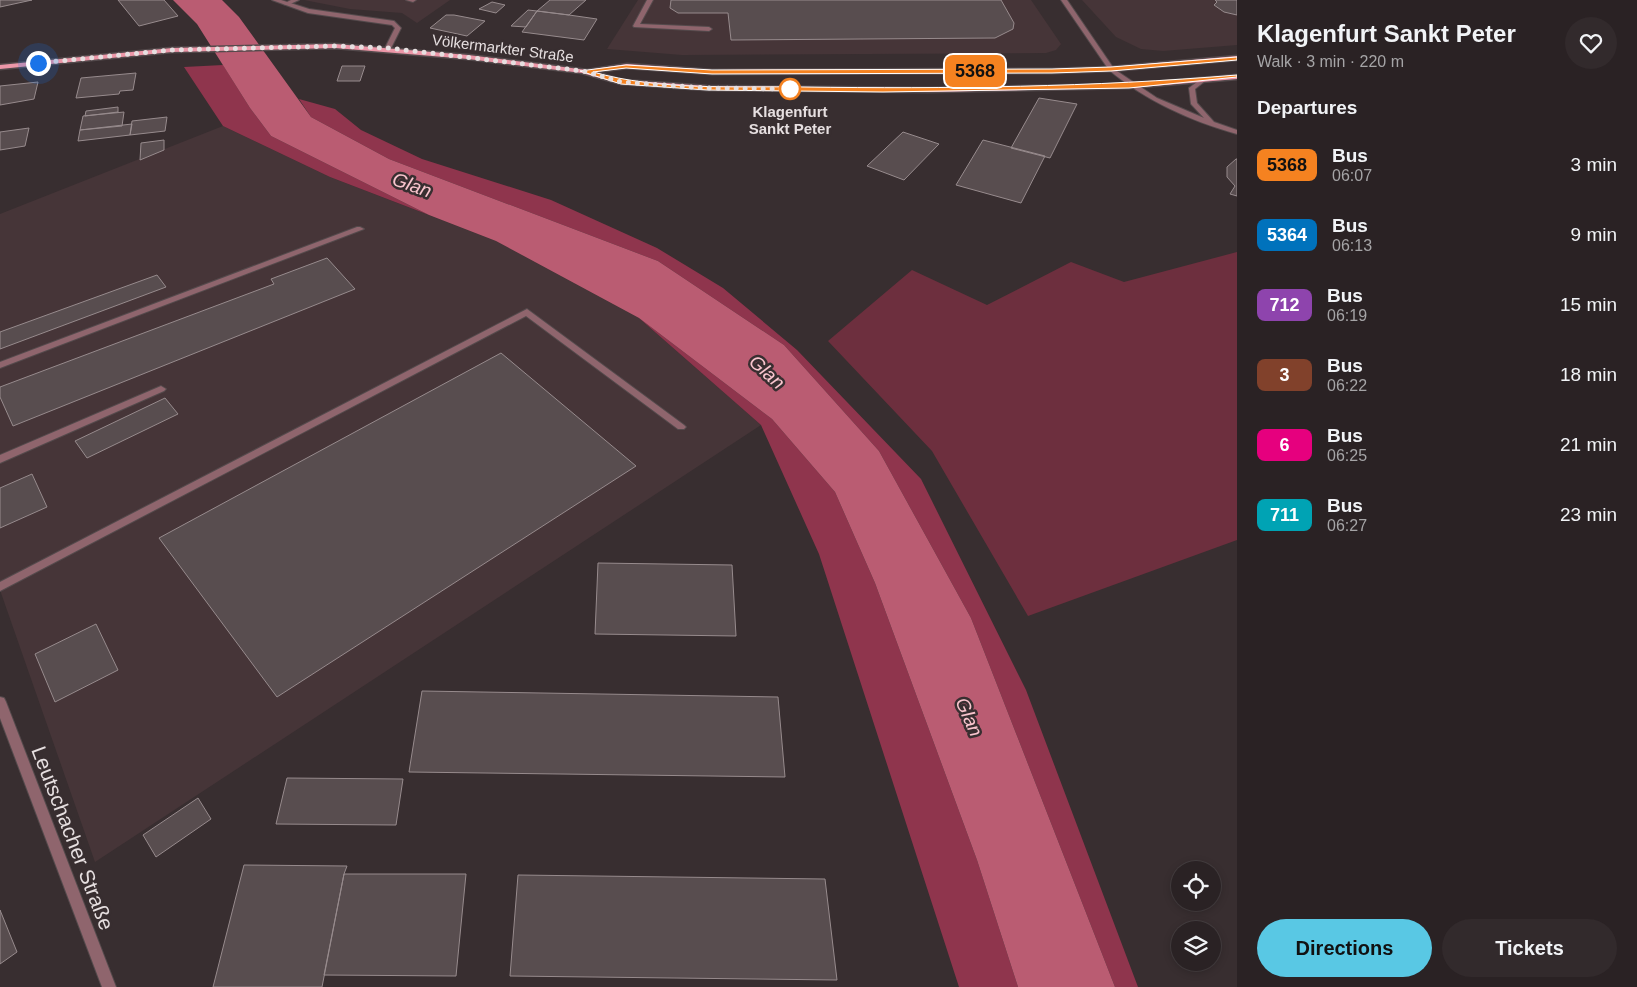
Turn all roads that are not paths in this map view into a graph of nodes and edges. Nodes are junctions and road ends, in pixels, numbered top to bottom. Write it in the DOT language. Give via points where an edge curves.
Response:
graph roads {
  1 [pos="275,0"];
  2 [pos="296,0"];
  3 [pos="409,0"];
  4 [pos="413,0"];
  5 [pos="650,0"];
  6 [pos="1064,0"];
  7 [pos="286,4"];
  8 [pos="709,29"];
  9 [pos="388,48"];
  10 [pos="1237,58"];
  11 [pos="0,67"];
  12 [pos="1111,69"];
  13 [pos="583,71"];
  14 [pos="1237,77"];
  15 [pos="1203,80"];
  16 [pos="1129,86"];
  17 [pos="1215,124"];
  18 [pos="1237,132"];
  19 [pos="360,229"];
  20 [pos="0,365"];
  21 [pos="161,389"];
  22 [pos="682,427"];
  23 [pos="0,459"];
  24 [pos="0,587"];
  25 [pos="0,702"];
  26 [pos="109,987"];
  1 -- 7 [label="street"];
  2 -- 7 [label="street"];
  3 -- 4 [label="street"];
  5 -- 8 [label="street" via="636,26"];
  6 -- 12 [label="street"];
  7 -- 9 [label="street" via="308,11 394,23 398,28"];
  9 -- 11 [label="main road, Völkermarkter Straße" via="286,46 172,50"];
  9 -- 13 [label="main road, Völkermarkter Straße"];
  10 -- 12 [label="main road, Völkermarkter Straße"];
  12 -- 13 [label="main road, Völkermarkter Straße" via="712,72 626,66"];
  12 -- 16 [label="street"];
  13 -- 16 [label="main road, Völkermarkter Straße" via="621,82 707,88 928,90"];
  14 -- 15 [label="main road, Völkermarkter Straße"];
  15 -- 16 [label="main road, Völkermarkter Straße"];
  15 -- 17 [label="street" via="1192,88 1194,104"];
  16 -- 17 [label="street"];
  17 -- 18 [label="street"];
  19 -- 20 [label="street"];
  21 -- 23 [label="street"];
  22 -- 24 [label="street" via="528,312"];
  25 -- 26 [label="street, Leutschacher Straße"];
}
